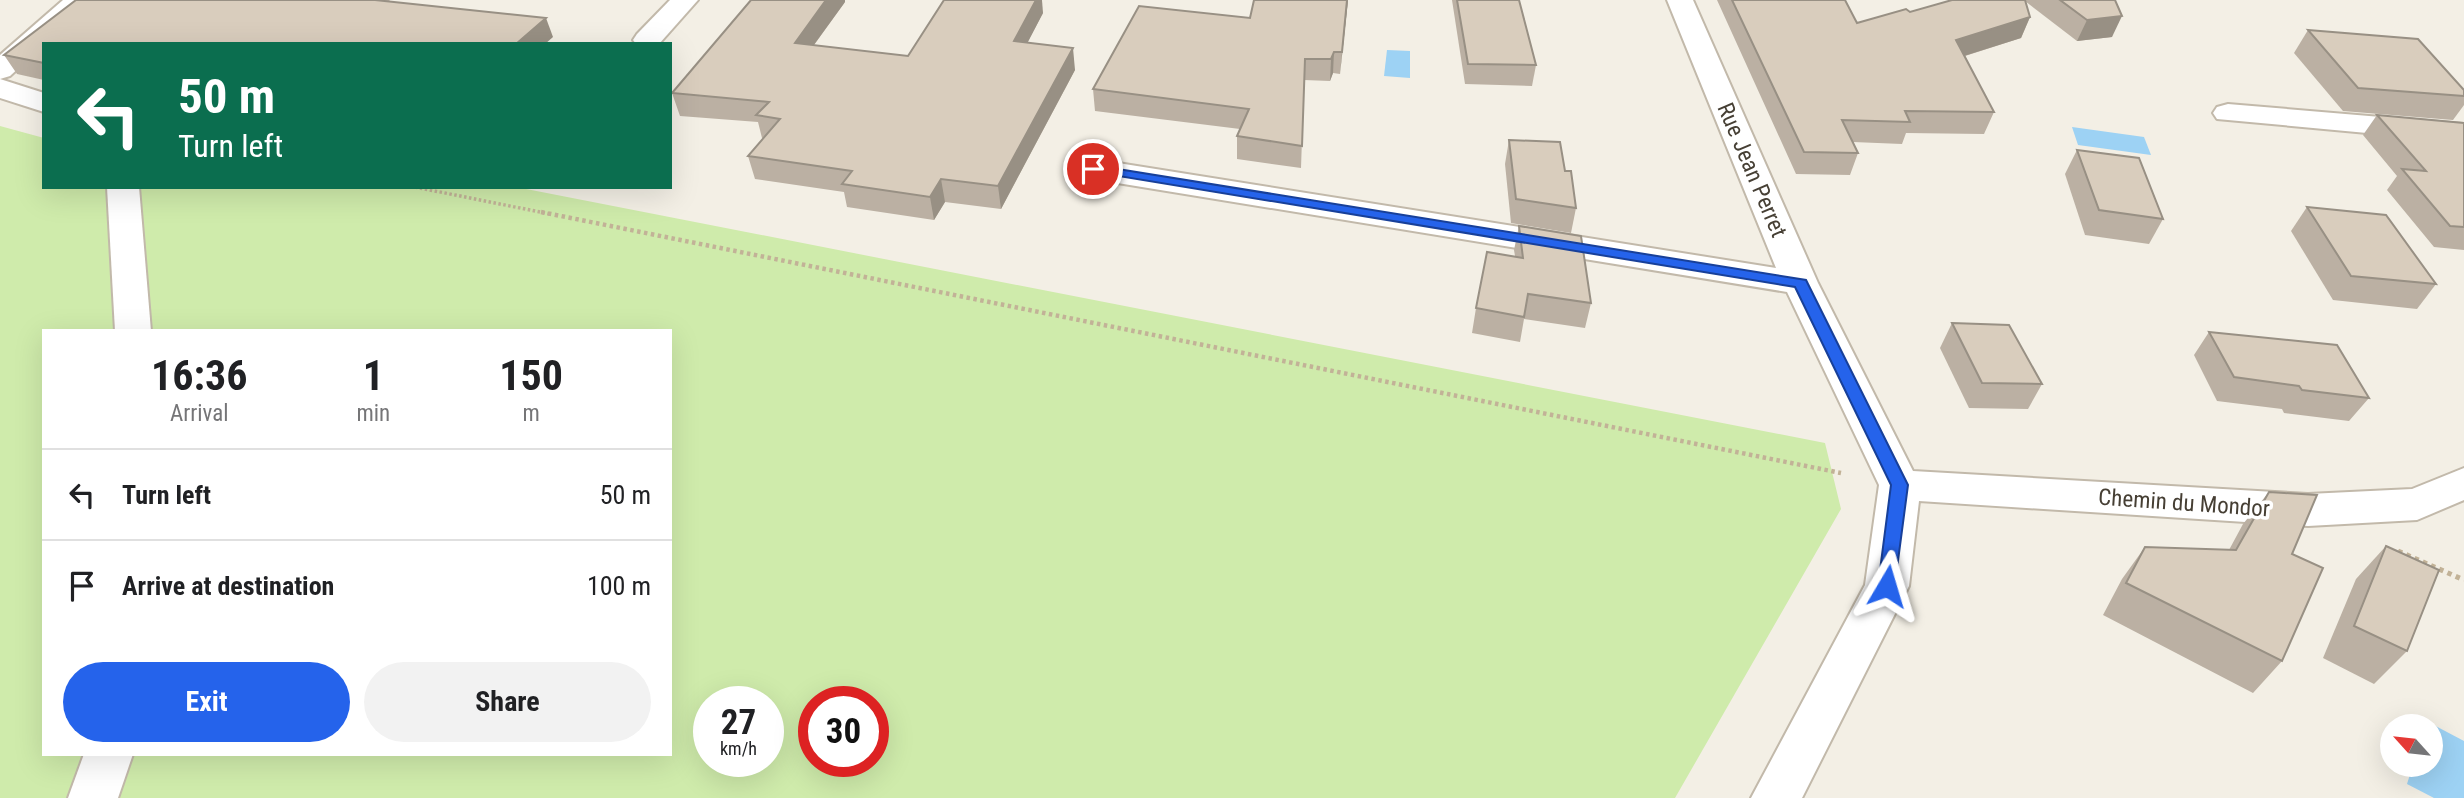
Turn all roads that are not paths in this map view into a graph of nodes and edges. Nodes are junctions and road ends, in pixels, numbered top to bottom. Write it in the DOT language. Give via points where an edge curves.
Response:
graph roads {
  1 [pos="79,0"];
  2 [pos="685,0"];
  3 [pos="1680,0"];
  4 [pos="646,40"];
  5 [pos="0,70"];
  6 [pos="0,88"];
  7 [pos="42,102"];
  8 [pos="2228,113"];
  9 [pos="2464,133"];
  10 [pos="1093,169"];
  11 [pos="123,189"];
  12 [pos="1800,283"];
  13 [pos="133,329"];
  14 [pos="2464,483"];
  15 [pos="1900,485"];
  16 [pos="108,756"];
  17 [pos="93,798"];
  18 [pos="1776,798"];
  1 -- 5 [label="street"];
  2 -- 4 [label="street"];
  3 -- 12 [label="street, Rue Jean Perret"];
  6 -- 7 [label="street"];
  8 -- 9 [label="street"];
  10 -- 12 [label="street"];
  11 -- 13 [label="street"];
  12 -- 15 [label="street, Rue Jean Perret"];
  14 -- 15 [label="street, Chemin du Mondor" via="2417,504 2308,510"];
  15 -- 18 [label="street" via="1887,586"];
  16 -- 17 [label="street"];
}
